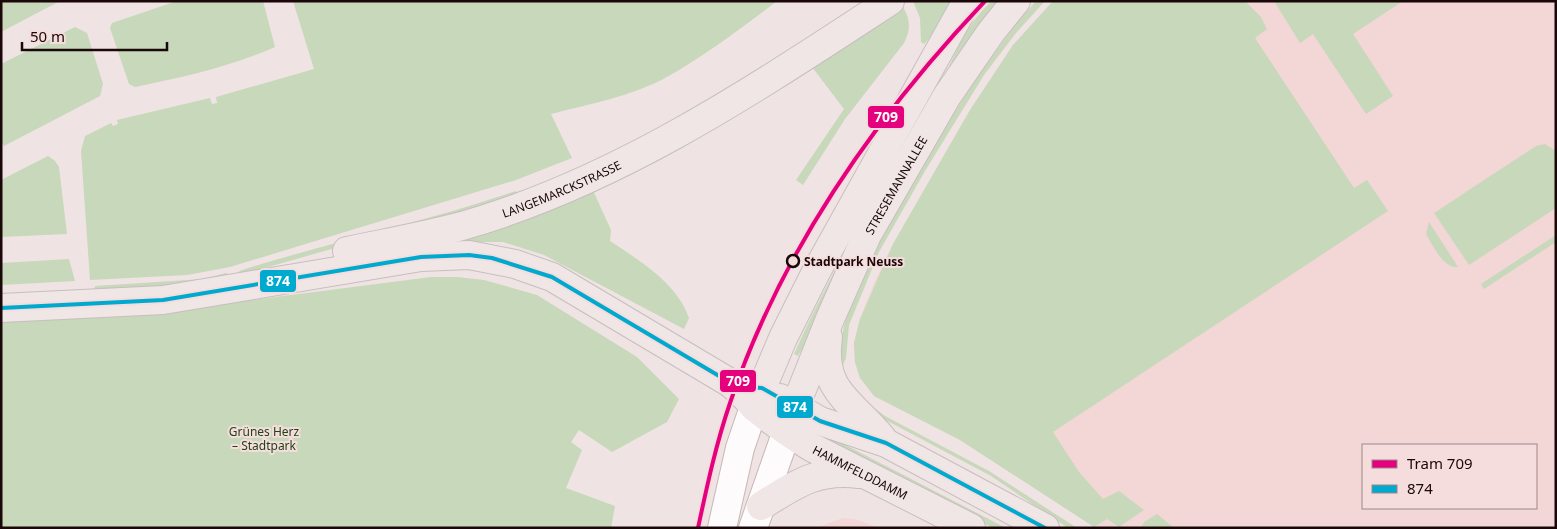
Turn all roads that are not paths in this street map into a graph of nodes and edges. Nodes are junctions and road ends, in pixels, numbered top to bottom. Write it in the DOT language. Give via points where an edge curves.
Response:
graph roads {
  1 [pos="890,1"];
  2 [pos="967,1"];
  3 [pos="1016,1"];
  4 [pos="197,294"];
  5 [pos="1,308"];
  6 [pos="830,319"];
  7 [pos="751,394"];
  8 [pos="791,419"];
  9 [pos="886,443"];
  10 [pos="872,476"];
  11 [pos="757,517"];
  12 [pos="722,528"];
  13 [pos="971,528"];
  14 [pos="1045,528"];
  1 -- 4 [label="main road, LANGEMARCKSTRASSE" via="737,101 657,146 561,190 462,226 342,252"];
  2 -- 7 [label="main road"];
  3 -- 6 [label="main road, STRESEMANNALLEE" via="947,96 867,235"];
  4 -- 5 [label="main road, LANGEMARCKSTRASSE" via="163,300"];
  4 -- 7 [label="main road, LANGEMARCKSTRASSE" via="421,257 461,255 492,258 532,269 571,287"];
  6 -- 8 [label="main road, STRESEMANNALLEE"];
  6 -- 9 [label="main road" via="826,348 829,375 847,405"];
  7 -- 8 [label="main road, LANGEMARCKSTRASSE"];
  7 -- 12 [label="street"];
  8 -- 9 [label="main road" via="820,420"];
  8 -- 10 [label="main road, HAMMFELDDAMM" via="811,447"];
  8 -- 11 [label="street, STRESEMANNALLEE"];
  9 -- 14 [label="main road"];
  10 -- 11 [label="main road" via="839,472 815,475"];
  10 -- 13 [label="main road, HAMMFELDDAMM"];
}
